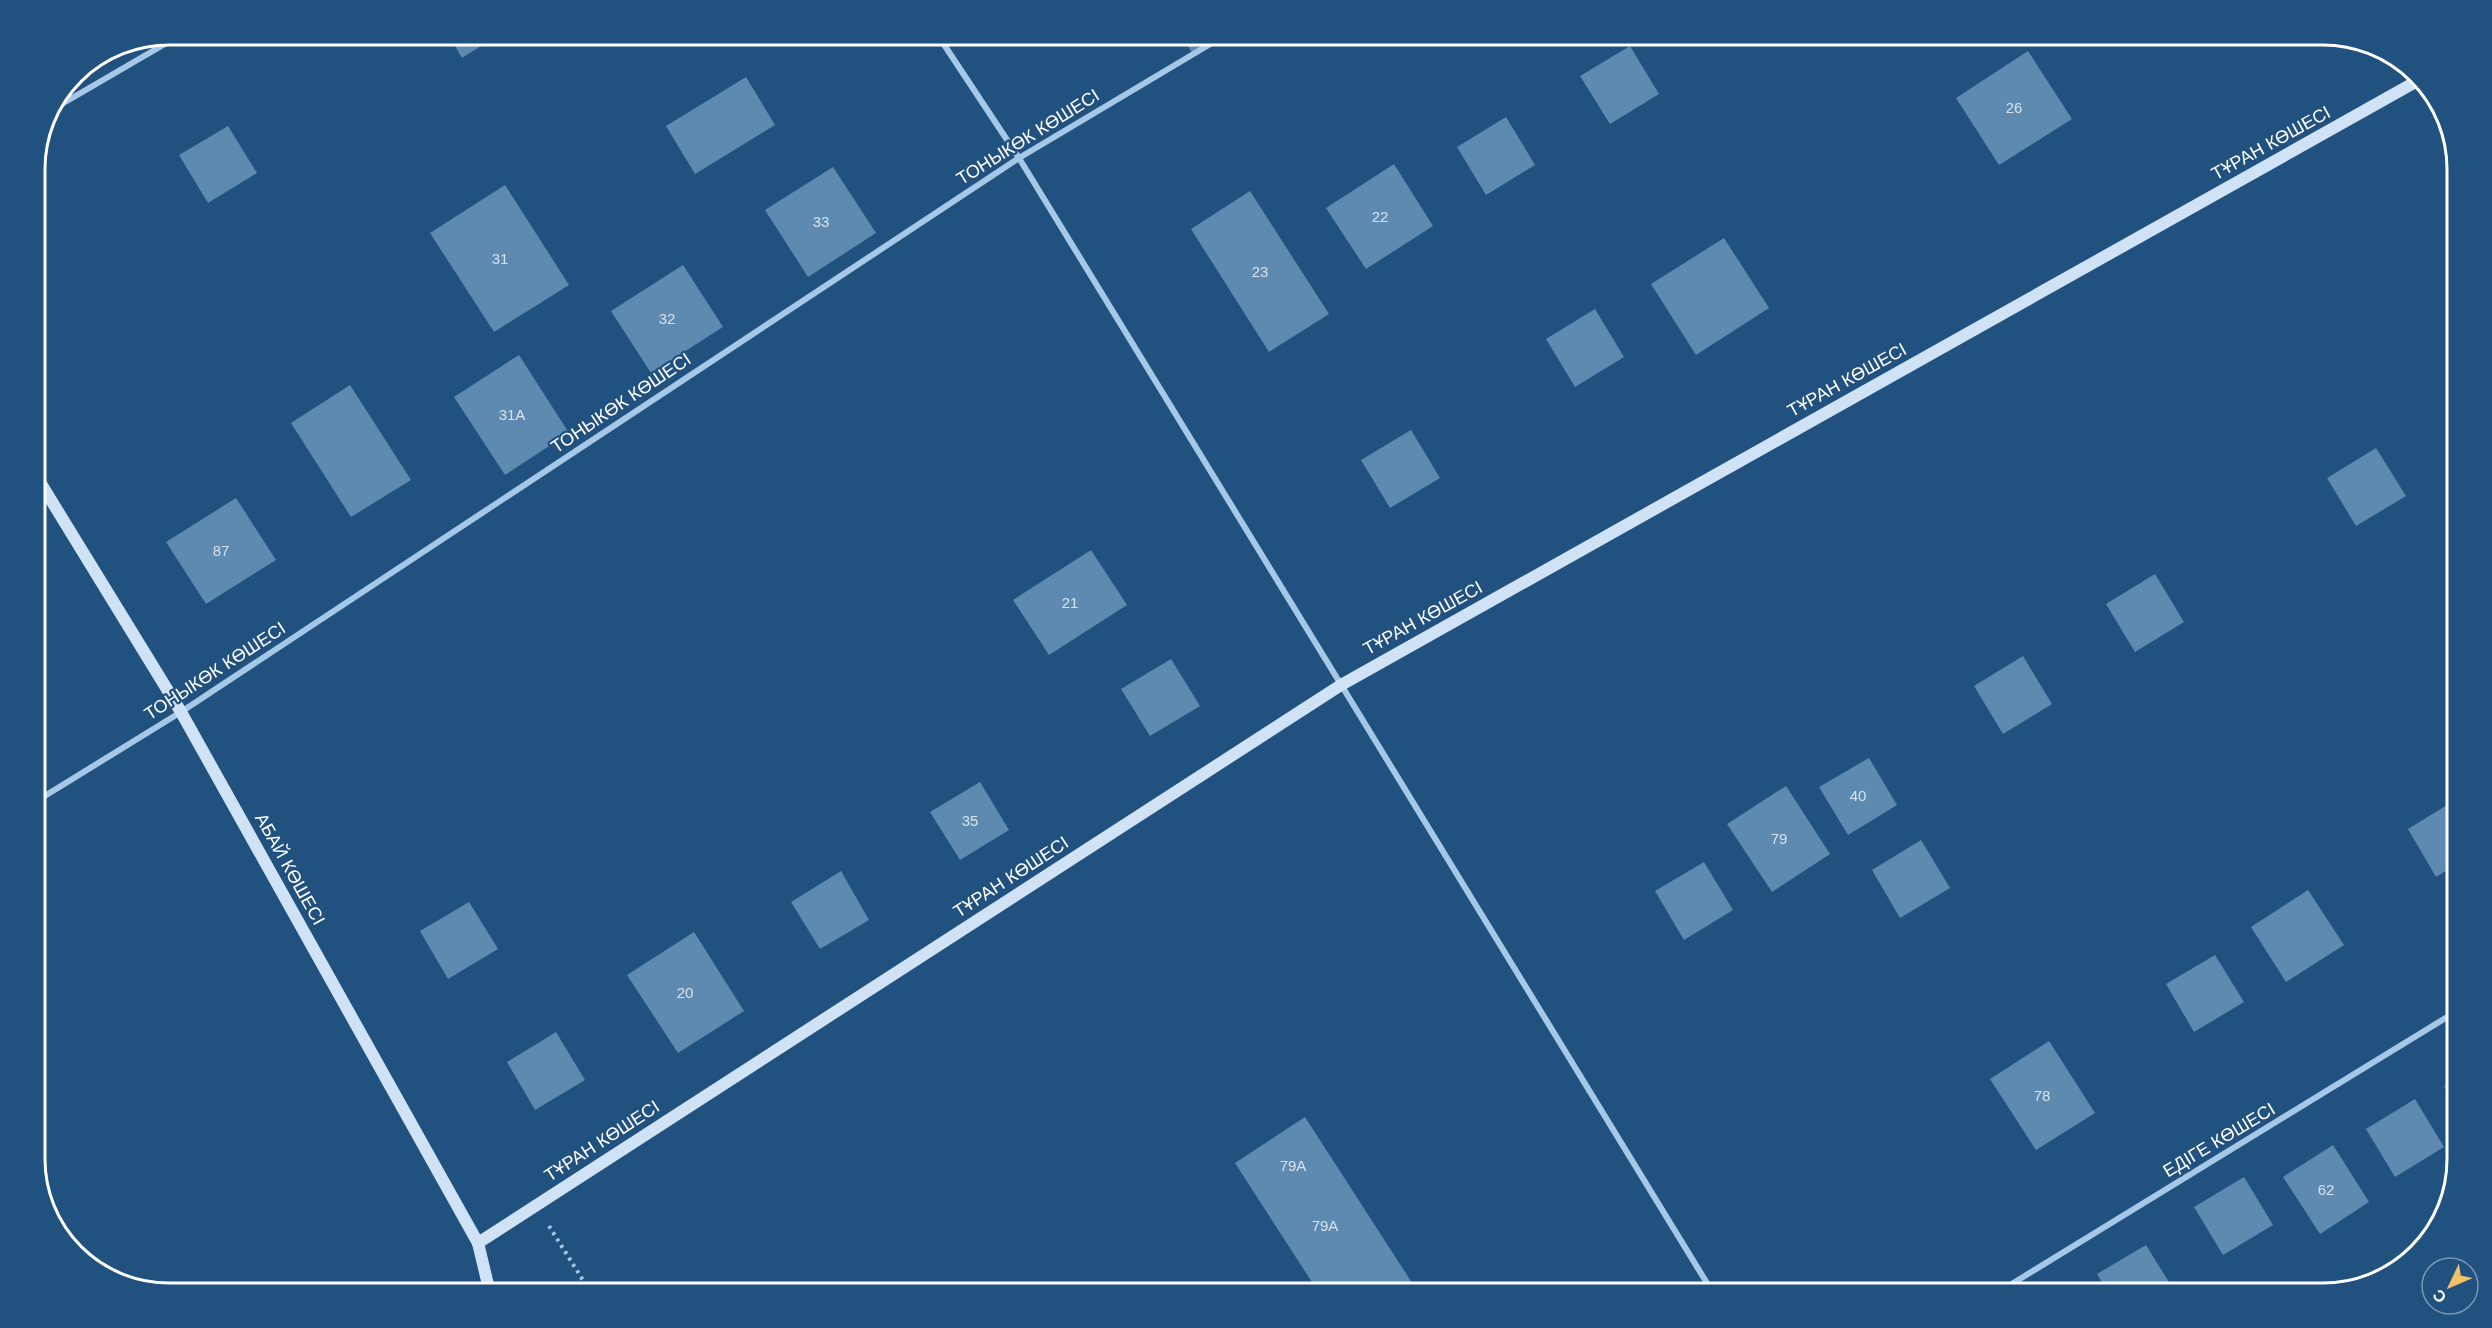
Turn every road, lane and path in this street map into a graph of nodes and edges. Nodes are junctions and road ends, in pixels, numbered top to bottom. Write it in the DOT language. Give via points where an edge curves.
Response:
graph roads {
  1 [pos="163,45"];
  2 [pos="945,45"];
  3 [pos="1209,45"];
  4 [pos="2413,84"];
  5 [pos="65,102"];
  6 [pos="1019,158"];
  7 [pos="45,490"];
  8 [pos="1341,685"];
  9 [pos="181,712"];
  10 [pos="45,796"];
  11 [pos="2447,1017"];
  12 [pos="536,1205"];
  13 [pos="478,1243"];
  14 [pos="485,1283"];
  15 [pos="585,1283"];
  16 [pos="1707,1283"];
  17 [pos="2013,1283"];
  1 -- 5 [label="street"];
  2 -- 6 [label="street"];
  3 -- 6 [label="street, ТОНЫКӨК КӨШЕСІ"];
  4 -- 8 [label="street, ТҰРАН КӨШЕСІ"];
  6 -- 8 [label="street"];
  6 -- 9 [label="street, ТОНЫКӨК КӨШЕСІ"];
  7 -- 9 [label="street, АБАЙ КӨШЕСІ"];
  8 -- 12 [label="street, ТҰРАН КӨШЕСІ"];
  8 -- 16 [label="street"];
  9 -- 10 [label="street, ТОНЫКӨК КӨШЕСІ"];
  9 -- 13 [label="street, АБАЙ КӨШЕСІ"];
  11 -- 17 [label="street, ЕДІГЕ КӨШЕСІ"];
  12 -- 13 [label="street, ТҰРАН КӨШЕСІ"];
  12 -- 15 [label="path"];
  13 -- 14 [label="street, АБАЙ КӨШЕСІ"];
}
